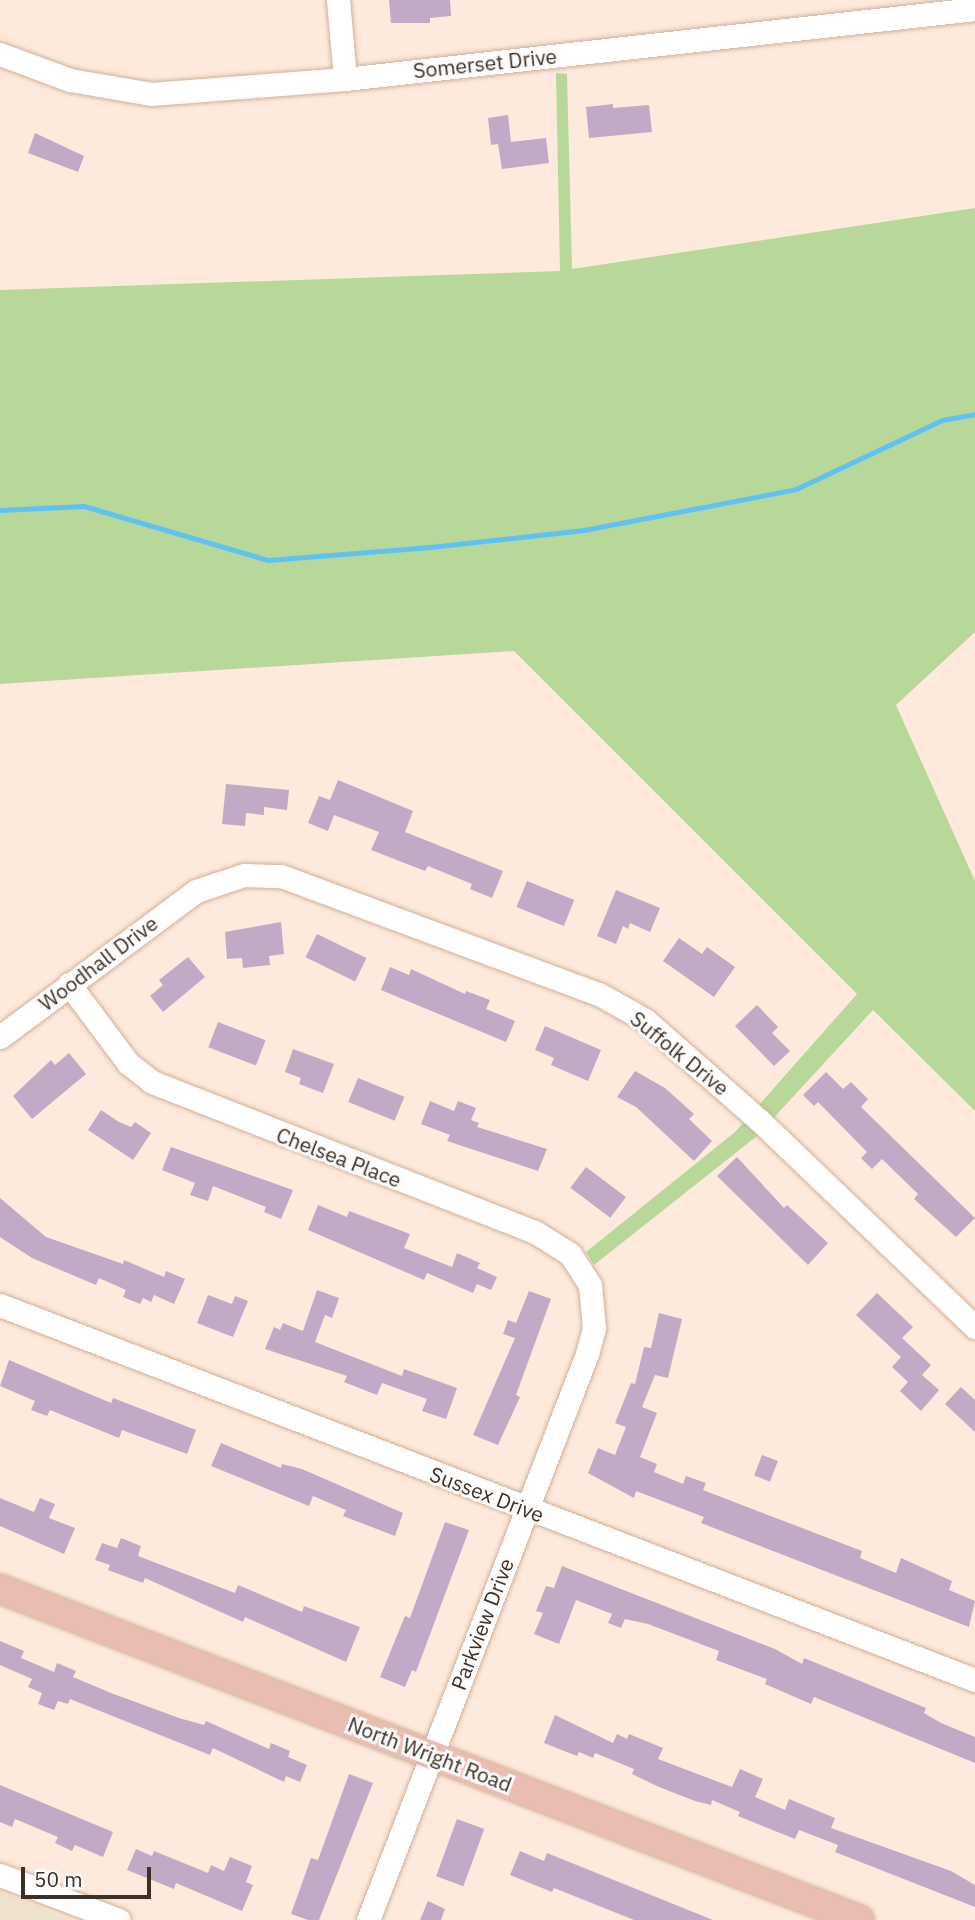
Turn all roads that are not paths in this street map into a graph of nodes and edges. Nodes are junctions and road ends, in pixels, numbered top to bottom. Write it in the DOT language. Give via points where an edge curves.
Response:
graph roads {
  1 [pos="338,0"];
  2 [pos="960,7"];
  3 [pos="0,54"];
  4 [pos="345,79"];
  5 [pos="196,891"];
  6 [pos="69,984"];
  7 [pos="0,1037"];
  8 [pos="0,1305"];
  9 [pos="975,1327"];
  10 [pos="594,1328"];
  11 [pos="527,1509"];
  12 [pos="0,1589"];
  13 [pos="975,1680"];
  14 [pos="431,1755"];
  15 [pos="0,1875"];
  16 [pos="119,1920"];
  17 [pos="368,1920"];
  18 [pos="860,1920"];
  1 -- 4 [label="street"];
  2 -- 4 [label="street, Somerset Drive"];
  3 -- 4 [label="street, Somerset Drive" via="70,80 151,94"];
  5 -- 6 [label="street, Woodhall Drive"];
  5 -- 9 [label="street, Suffolk Drive" via="244,875 281,876 599,994 634,1013 760,1121"];
  6 -- 7 [label="street, Woodhall Drive"];
  6 -- 10 [label="street, Chelsea Place" via="128,1063 152,1082 554,1241 580,1267 590,1285"];
  8 -- 11 [label="street, Sussex Drive"];
  10 -- 11 [label="street, Parkview Drive"];
  11 -- 13 [label="street, Sussex Drive"];
  11 -- 14 [label="street, Parkview Drive"];
  12 -- 14 [label="main road, North Wright Road"];
  14 -- 17 [label="street, Parkview Drive"];
  14 -- 18 [label="main road, North Wright Road"];
  15 -- 16 [label="street"];
}
